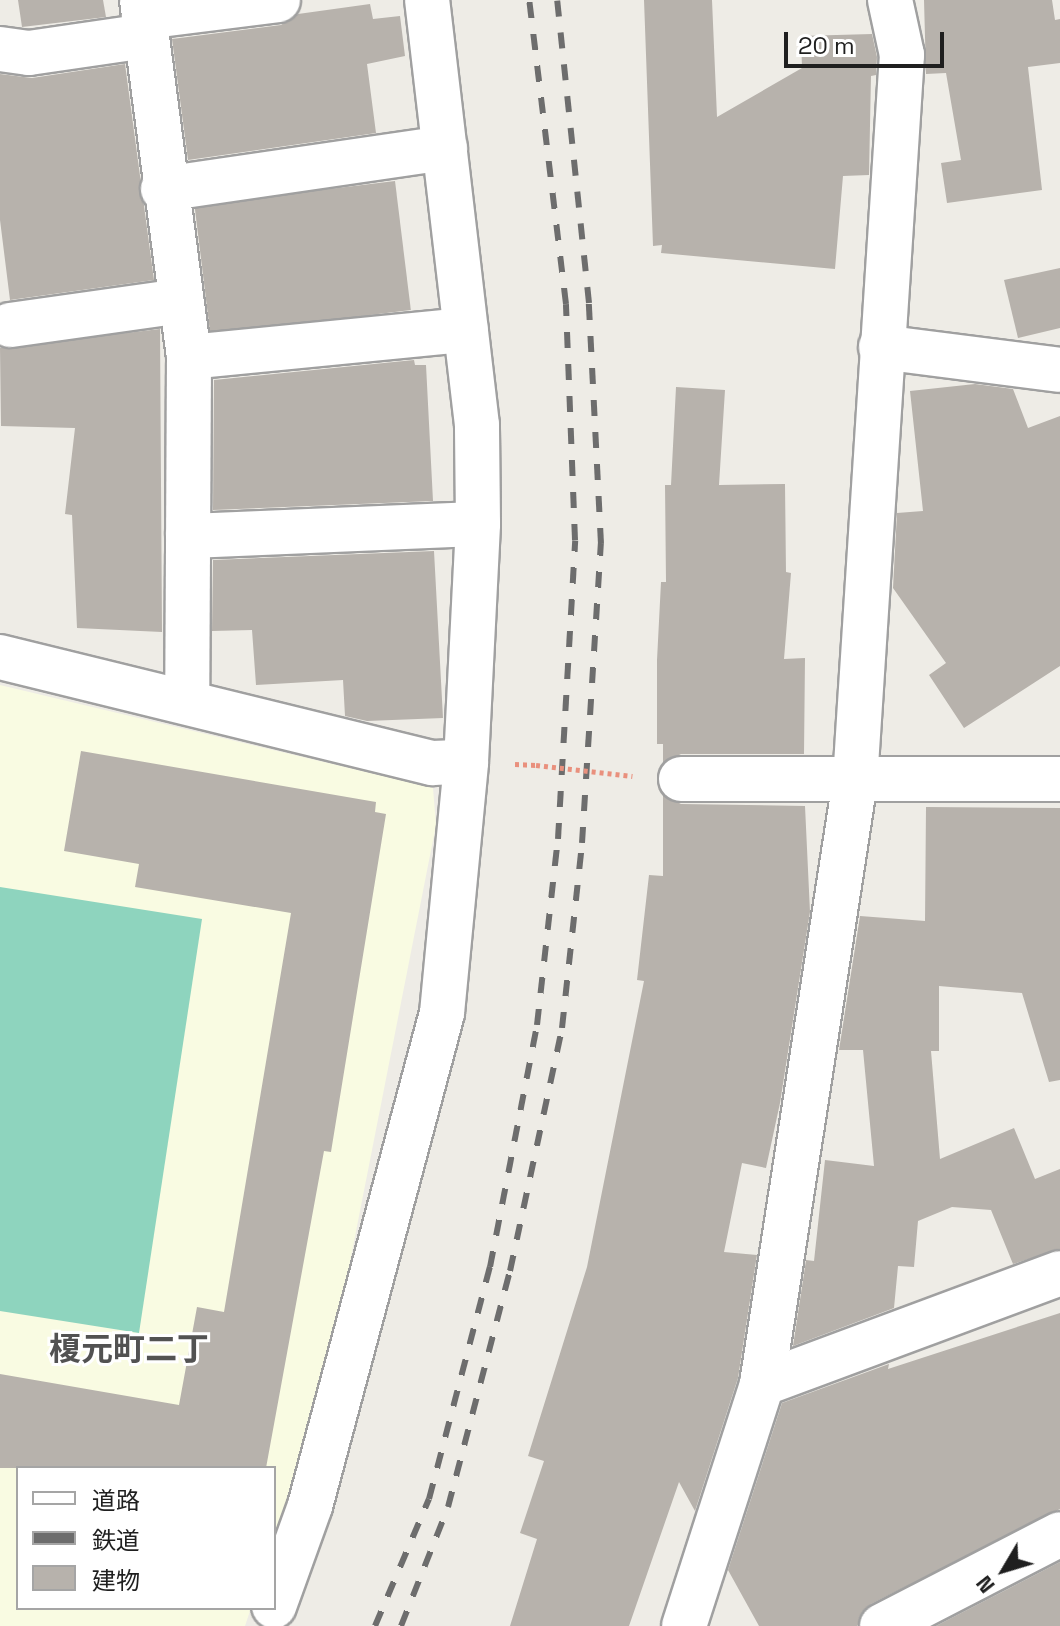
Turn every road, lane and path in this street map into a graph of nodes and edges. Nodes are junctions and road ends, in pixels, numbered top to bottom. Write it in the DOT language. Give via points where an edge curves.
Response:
graph roads {
  1 [pos="278,0"];
  2 [pos="427,0"];
  3 [pos="890,0"];
  4 [pos="144,18"];
  5 [pos="0,49"];
  6 [pos="445,148"];
  7 [pos="163,189"];
  8 [pos="181,301"];
  9 [pos="10,325"];
  10 [pos="466,330"];
  11 [pos="881,347"];
  12 [pos="189,357"];
  13 [pos="1060,370"];
  14 [pos="478,524"];
  15 [pos="188,536"];
  16 [pos="0,657"];
  17 [pos="187,702"];
  18 [pos="466,762"];
  19 [pos="536,765"];
  20 [pos="632,776"];
  21 [pos="681,779"];
  22 [pos="1060,779"];
  23 [pos="855,781"];
  24 [pos="1060,1273"];
  25 [pos="762,1384"];
  26 [pos="1060,1534"];
  27 [pos="276,1601"];
  28 [pos="684,1626"];
  29 [pos="882,1626"];
  1 -- 4 [label="street"];
  2 -- 6 [label="street"];
  3 -- 11 [label="street" via="902,55"];
  4 -- 5 [label="street" via="29,53"];
  4 -- 7 [label="street"];
  6 -- 7 [label="street"];
  6 -- 10 [label="street"];
  7 -- 8 [label="street"];
  8 -- 9 [label="street"];
  8 -- 12 [label="street"];
  10 -- 12 [label="street"];
  10 -- 14 [label="street" via="477,425"];
  11 -- 13 [label="street"];
  11 -- 23 [label="street"];
  12 -- 15 [label="street"];
  14 -- 15 [label="street"];
  14 -- 18 [label="street"];
  15 -- 17 [label="street"];
  16 -- 17 [label="street"];
  17 -- 18 [label="street" via="432,763"];
  18 -- 27 [label="street" via="442,1013 310,1506"];
  19 -- 20 [label="path, bridge"];
  21 -- 23 [label="street"];
  22 -- 23 [label="street"];
  23 -- 25 [label="street"];
  24 -- 25 [label="street"];
  25 -- 28 [label="street"];
  26 -- 29 [label="street"];
}
